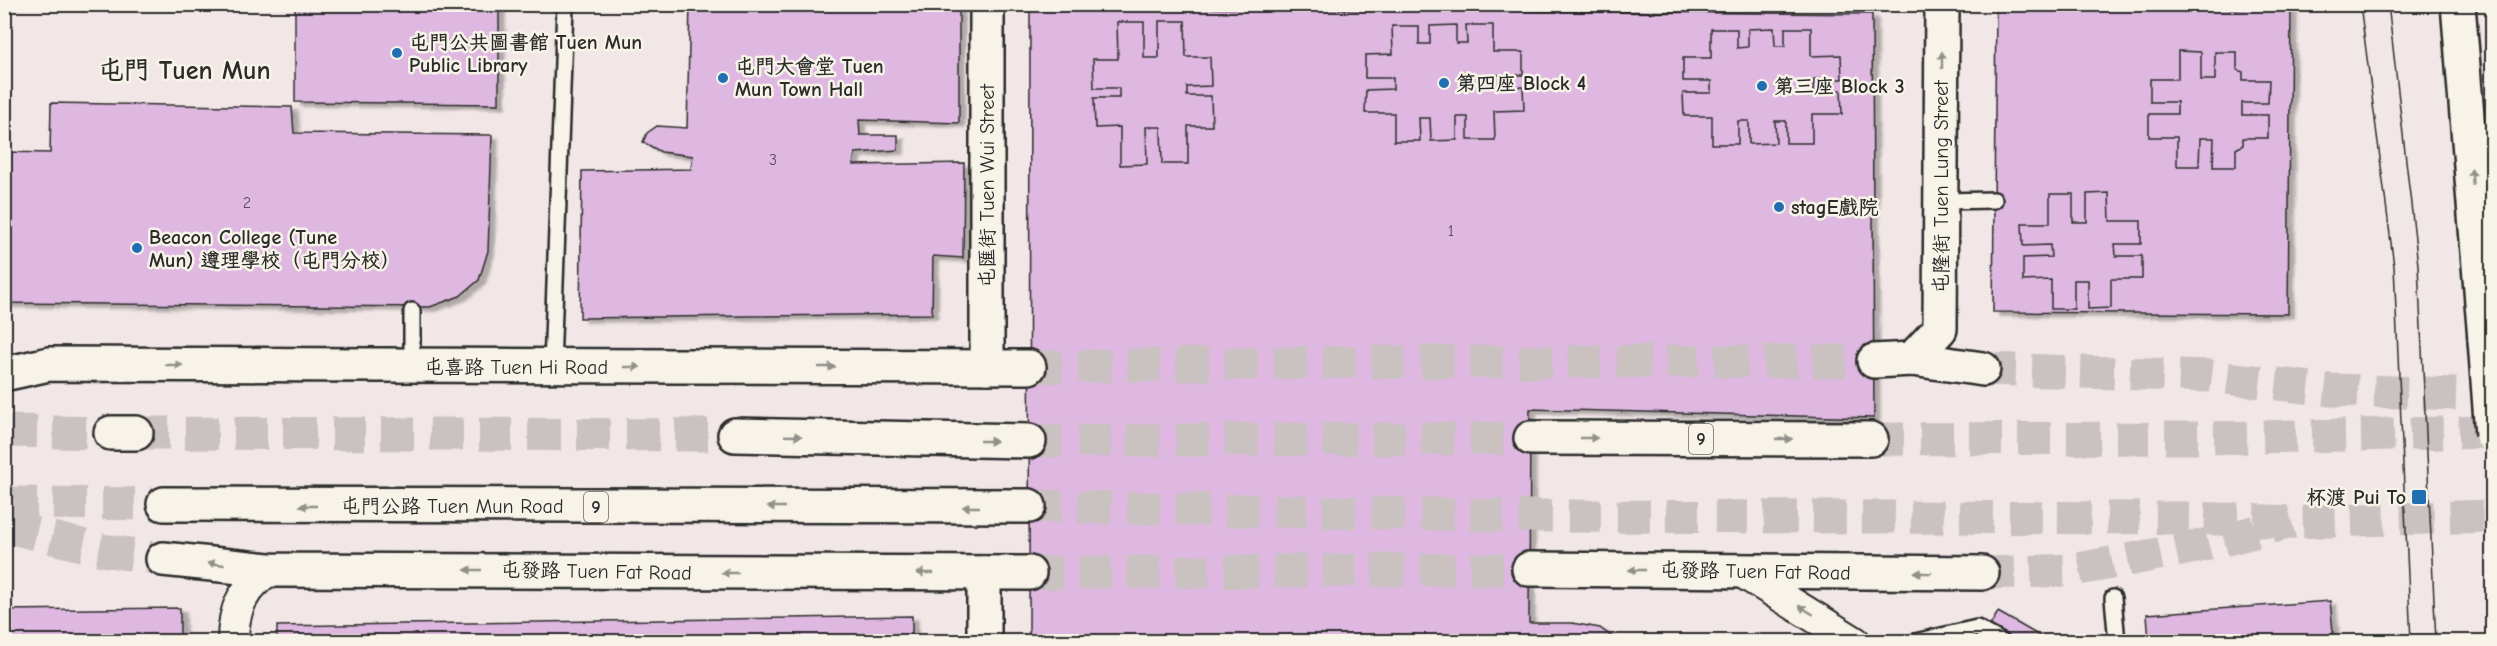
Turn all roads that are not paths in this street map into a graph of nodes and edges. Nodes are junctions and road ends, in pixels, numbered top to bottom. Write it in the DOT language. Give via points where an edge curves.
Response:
graph roads {
  1 [pos="987,4"];
  2 [pos="1942,4"];
  3 [pos="2458,4"];
  4 [pos="565,6"];
  5 [pos="1994,200"];
  6 [pos="1941,201"];
  7 [pos="412,311"];
  8 [pos="2489,337"];
  9 [pos="4,357"];
  10 [pos="1912,359"];
  11 [pos="1874,361"];
  12 [pos="49,364"];
  13 [pos="412,367"];
  14 [pos="552,367"];
  15 [pos="987,367"];
  16 [pos="1029,367"];
  17 [pos="1983,369"];
  18 [pos="4,374"];
  19 [pos="735,435"];
  20 [pos="2493,435"];
  21 [pos="1531,438"];
  22 [pos="1871,439"];
  23 [pos="1029,441"];
  24 [pos="164,504"];
  25 [pos="1029,506"];
  26 [pos="163,559"];
  27 [pos="1529,569"];
  28 [pos="269,570"];
  29 [pos="1738,570"];
  30 [pos="984,573"];
  31 [pos="1029,573"];
  32 [pos="1982,573"];
  33 [pos="2113,598"];
  34 [pos="233,642"];
  35 [pos="984,642"];
  36 [pos="1855,642"];
  37 [pos="1915,642"];
  38 [pos="2002,642"];
  39 [pos="2117,642"];
  1 -- 15 [label="main road, 屯匯街 Tuen Wui Street"];
  6 -- 2 [label="main road, 屯隆街 Tuen Lung Street, one-way"];
  8 -- 3 [label="main road, one-way"];
  4 -- 14 [label="lane"];
  5 -- 6 [label="lane"];
  6 -- 10 [label="main road, 屯隆街 Tuen Lung Street" via="1940,329"];
  7 -- 13 [label="lane"];
  8 -- 20 [label="main road, bridge"];
  9 -- 12 [label="main road"];
  10 -- 11 [label="main road"];
  10 -- 17 [label="main road"];
  12 -- 13 [label="main road, 屯喜路 Tuen Hi Road, one-way"];
  12 -- 18 [label="main road, 屯喜路 Tuen Hi Road"];
  13 -- 14 [label="main road, 屯喜路 Tuen Hi Road"];
  14 -- 15 [label="main road, 屯喜路 Tuen Hi Road, one-way"];
  15 -- 16 [label="main road, 屯喜路 Tuen Hi Road"];
  19 -- 23 [label="main road, one-way"];
  21 -- 22 [label="main road, 9, one-way"];
  25 -- 24 [label="main road, 屯門公路 Tuen Mun Road / 9, one-way"];
  28 -- 26 [label="main road, 屯發路 Tuen Fat Road, one-way"];
  29 -- 27 [label="main road, 屯發路 Tuen Fat Road, one-way"];
  30 -- 28 [label="main road, 屯發路 Tuen Fat Road, one-way"];
  28 -- 34 [label="street" via="250,584 239,605"];
  32 -- 29 [label="main road, 屯發路 Tuen Fat Road, one-way"];
  36 -- 29 [label="street, one-way"];
  30 -- 31 [label="main road, 屯發路 Tuen Fat Road"];
  30 -- 35 [label="main road"];
  33 -- 39 [label="lane"];
  37 -- 38 [label="lane" via="1977,628"];
}
